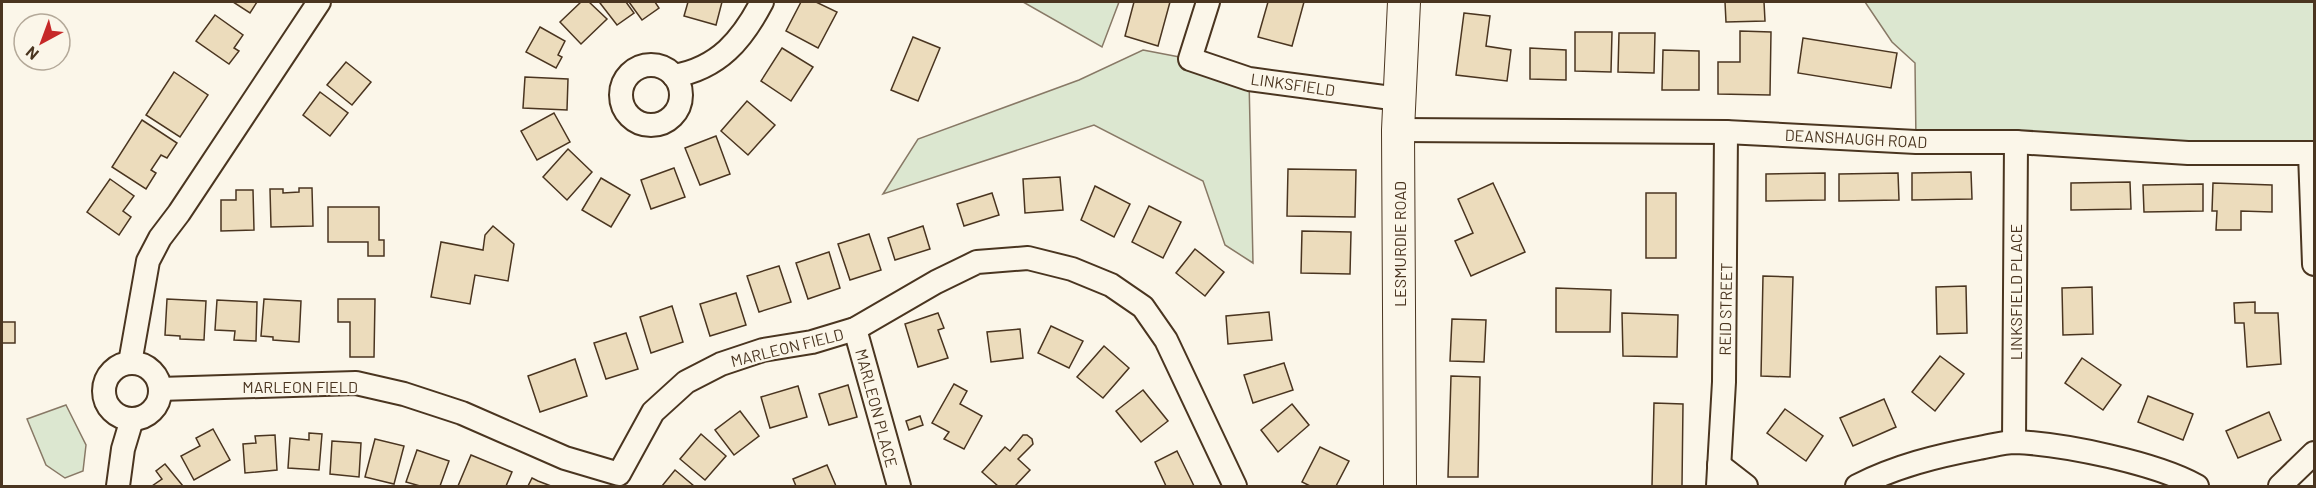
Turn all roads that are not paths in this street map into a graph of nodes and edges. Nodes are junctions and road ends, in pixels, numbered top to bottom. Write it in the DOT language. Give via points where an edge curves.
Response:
graph roads {
  1 [pos="319,2"];
  2 [pos="762,2"];
  3 [pos="1208,2"];
  4 [pos="1404,2"];
  5 [pos="674,76"];
  6 [pos="1399,99"];
  7 [pos="1398,130"];
  8 [pos="1726,132"];
  9 [pos="2016,142"];
  10 [pos="2312,153"];
  11 [pos="2314,264"];
  12 [pos="855,329"];
  13 [pos="130,363"];
  14 [pos="160,388"];
  15 [pos="132,419"];
  16 [pos="2014,442"];
  17 [pos="2314,453"];
  18 [pos="1718,476"];
  19 [pos="617,480"];
  20 [pos="118,486"];
  21 [pos="899,486"];
  22 [pos="1235,486"];
  23 [pos="1400,486"];
  24 [pos="1746,486"];
  25 [pos="1857,486"];
  26 [pos="2197,486"];
  27 [pos="2280,486"];
  1 -- 13 [label="street" via="160,237 148,261"];
  2 -- 5 [label="street" via="736,43 715,62 690,74"];
  3 -- 6 [label="street, LINKSFIELD" via="1190,59 1249,79"];
  4 -- 6 [label="street, LESMURDIE ROAD"];
  6 -- 7 [label="street, LESMURDIE ROAD"];
  7 -- 8 [label="street, DEANSHAUGH ROAD"];
  7 -- 23 [label="street, LESMURDIE ROAD"];
  8 -- 9 [label="street, DEANSHAUGH ROAD" via="1916,142"];
  8 -- 18 [label="street, REID STREET" via="1724,382"];
  9 -- 10 [label="street, DEANSHAUGH ROAD" via="2188,153"];
  9 -- 16 [label="street, LINKSFIELD PLACE"];
  10 -- 11 [label="street"];
  12 -- 19 [label="street, MARLEON FIELD" via="812,342 763,350 721,364 686,382 653,412"];
  12 -- 21 [label="street, MARLEON PLACE"];
  12 -- 22 [label="street, MARLEON FIELD" via="977,262 1028,258 1072,269 1111,285 1143,307 1166,339"];
  13 -- 14 [label="street" via="146,367"];
  13 -- 15 [label="street" via="107,378 105,397 115,413"];
  14 -- 15 [label="street" via="156,406"];
  14 -- 19 [label="street, MARLEON FIELD" via="356,383 462,413"];
  15 -- 20 [label="street"];
  16 -- 25 [label="street" via="1935,456"];
  16 -- 26 [label="street" via="2147,466"];
  17 -- 27 [label="street"];
  18 -- 24 [label="street"];
}
